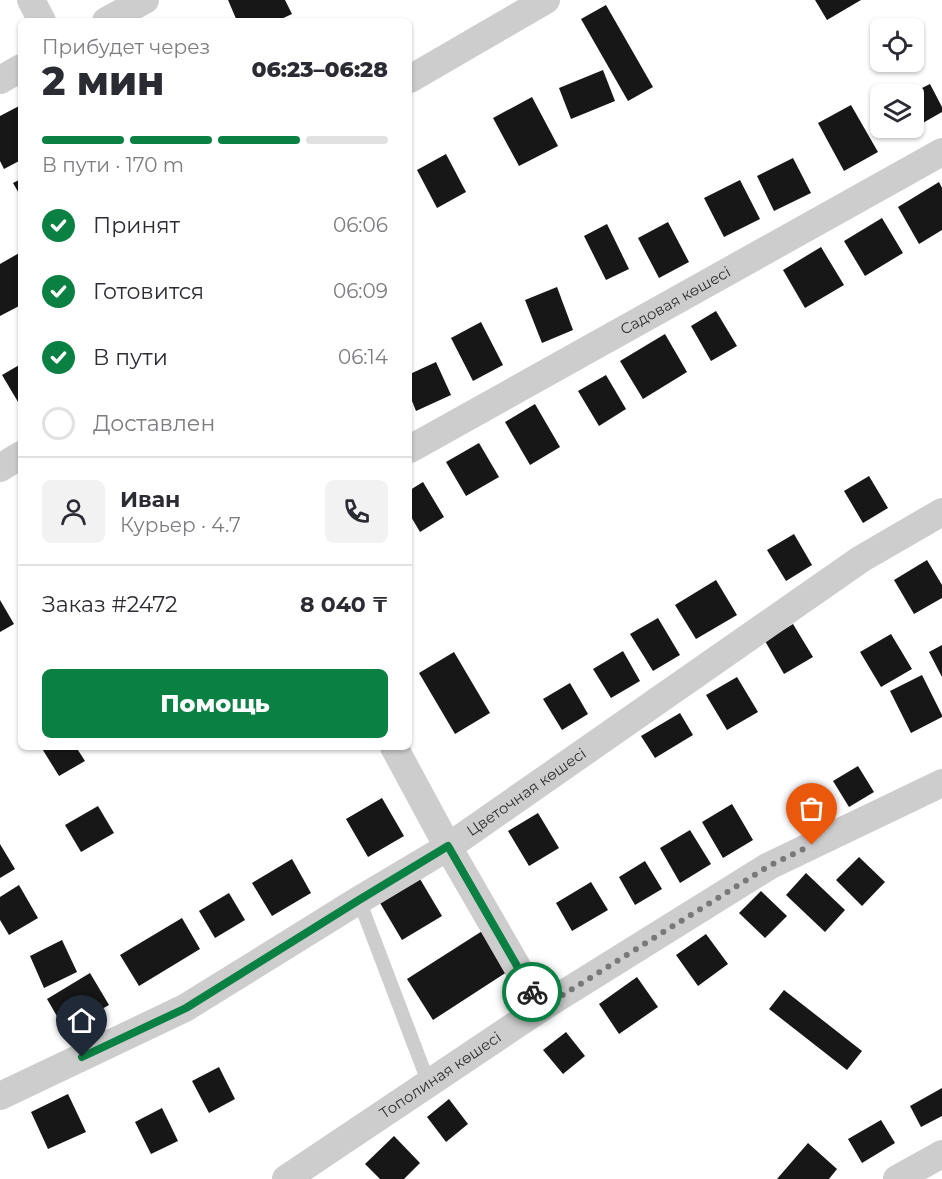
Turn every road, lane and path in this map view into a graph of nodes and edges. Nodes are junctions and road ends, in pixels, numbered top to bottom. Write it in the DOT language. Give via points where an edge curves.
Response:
graph roads {
  1 [pos="31,0"];
  2 [pos="145,0"];
  3 [pos="546,0"];
  4 [pos="40,18"];
  5 [pos="112,18"];
  6 [pos="18,71"];
  7 [pos="412,78"];
  8 [pos="0,80"];
  9 [pos="942,152"];
  10 [pos="412,448"];
  11 [pos="18,458"];
  12 [pos="0,468"];
  13 [pos="942,512"];
  14 [pos="396,750"];
  15 [pos="942,783"];
  16 [pos="448,846"];
  17 [pos="359,900"];
  18 [pos="542,1008"];
  19 [pos="429,1084"];
  20 [pos="0,1096"];
  21 [pos="942,1154"];
  22 [pos="286,1179"];
  23 [pos="897,1179"];
  1 -- 4 [label="street"];
  2 -- 5 [label="street"];
  3 -- 7 [label="street"];
  6 -- 8 [label="street"];
  9 -- 10 [label="street, Садовая көшесі"];
  11 -- 12 [label="street"];
  13 -- 16 [label="street, Цветочная көшесі" via="861,559"];
  14 -- 16 [label="street"];
  15 -- 18 [label="street, Тополиная көшесі" via="769,866"];
  16 -- 17 [label="street, Цветочная көшесі"];
  16 -- 18 [label="street"];
  17 -- 19 [label="lane"];
  17 -- 20 [label="street, Цветочная көшесі" via="186,1008"];
  18 -- 19 [label="street, Тополиная көшесі"];
  19 -- 22 [label="street, Тополиная көшесі"];
  21 -- 23 [label="street"];
}
